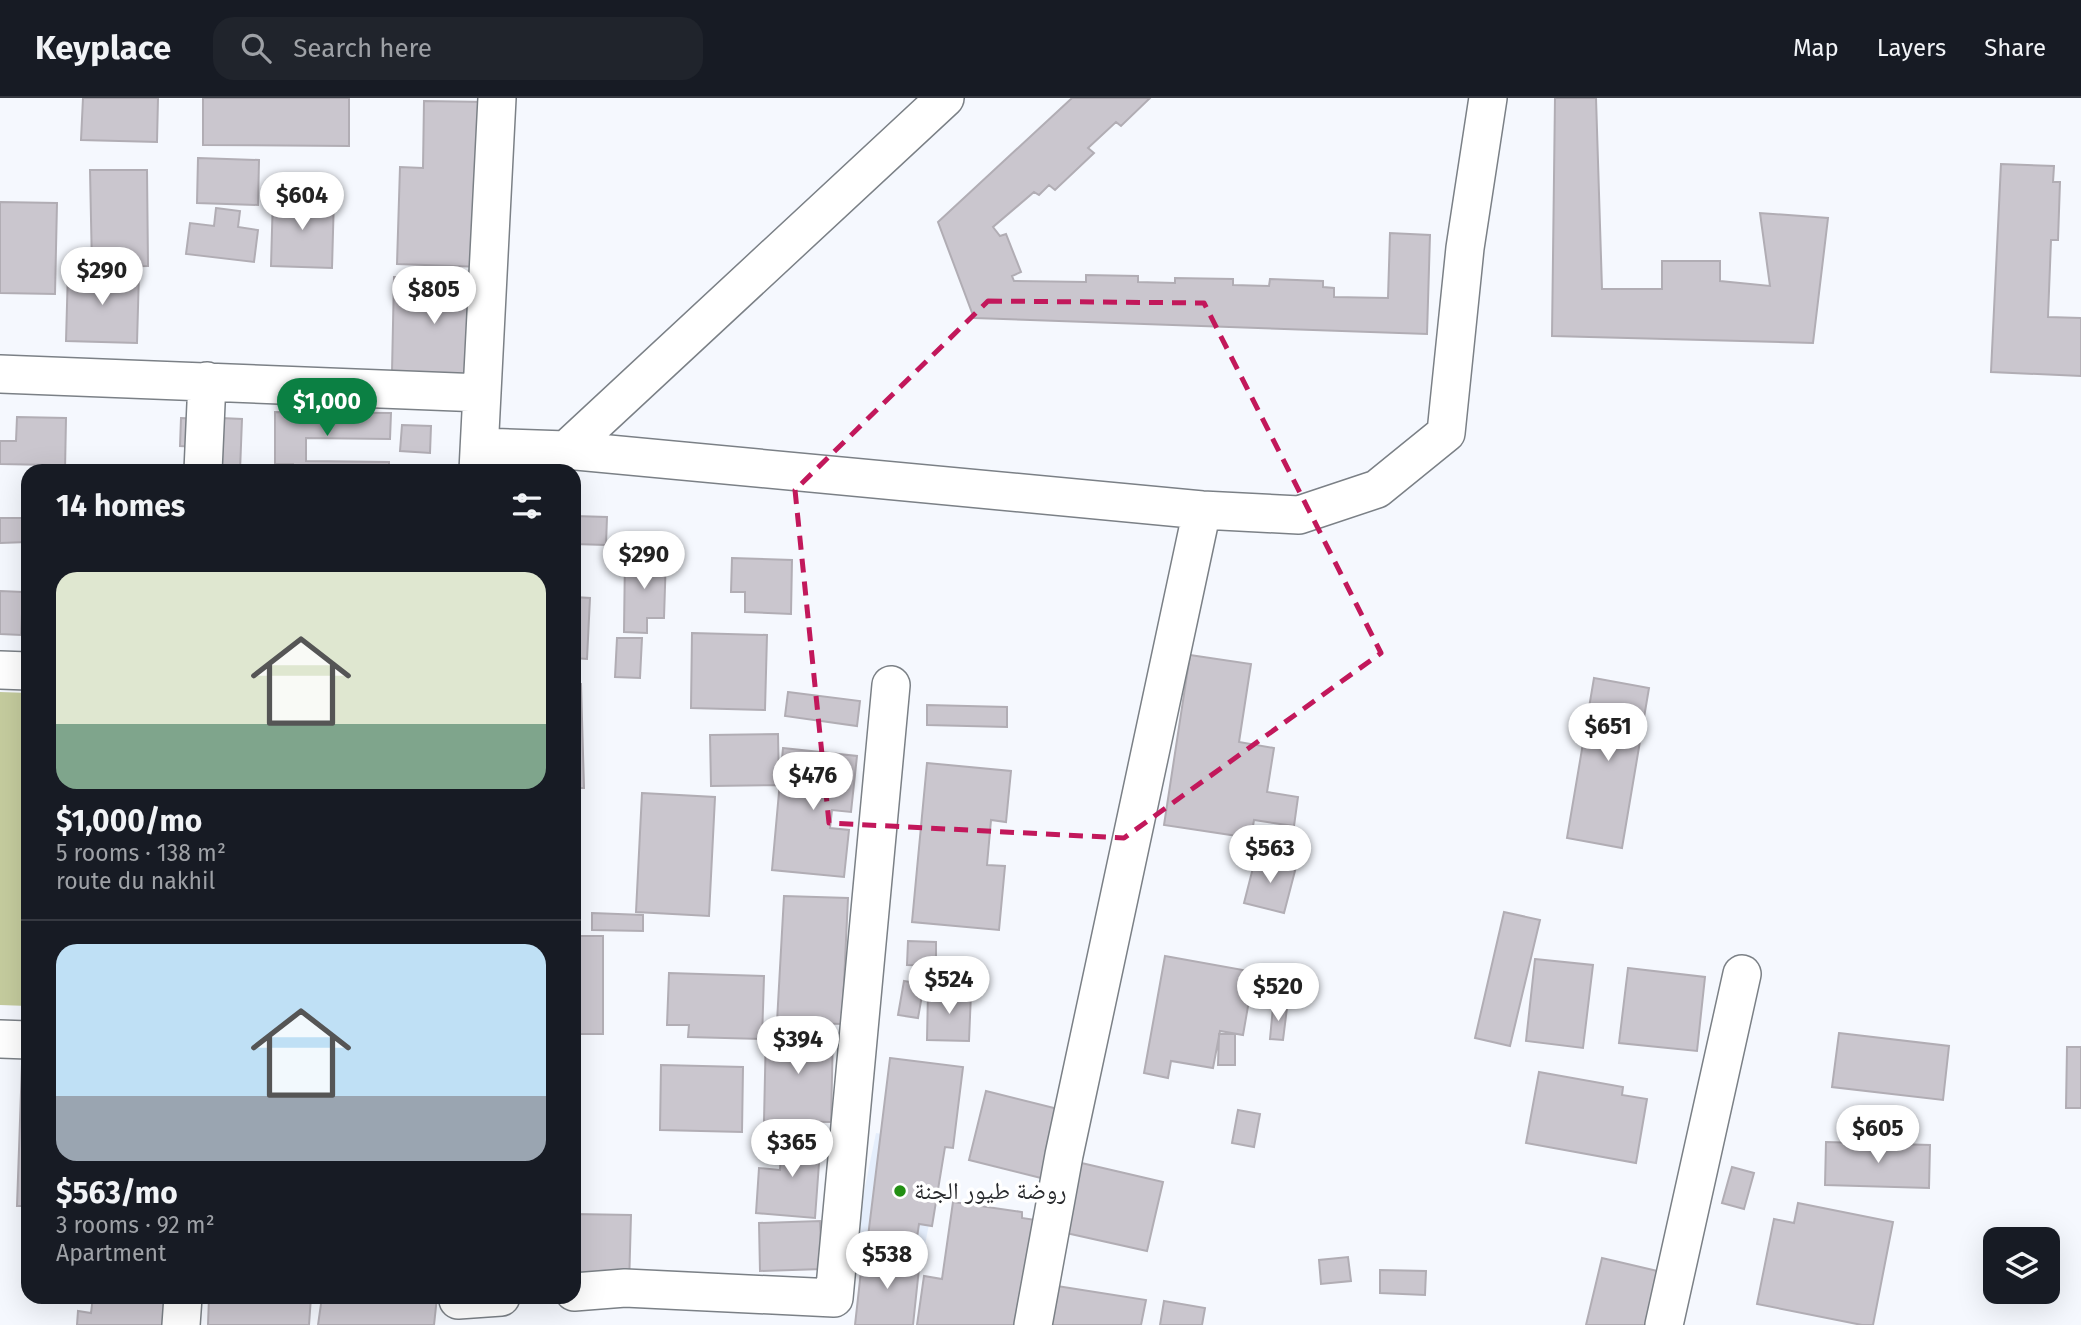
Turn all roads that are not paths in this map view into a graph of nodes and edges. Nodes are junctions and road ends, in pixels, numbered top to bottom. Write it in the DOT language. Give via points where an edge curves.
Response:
graph roads {
  1 [pos="496,98"];
  2 [pos="945,98"];
  3 [pos="1488,98"];
  4 [pos="0,374"];
  5 [pos="207,381"];
  6 [pos="482,393"];
  7 [pos="566,450"];
  8 [pos="479,459"];
  9 [pos="203,464"];
  10 [pos="1202,510"];
  11 [pos="0,670"];
  12 [pos="21,671"];
  13 [pos="891,685"];
  14 [pos="1742,974"];
  15 [pos="0,1039"];
  16 [pos="21,1040"];
  17 [pos="581,1291"];
  18 [pos="182,1304"];
  19 [pos="181,1325"];
  20 [pos="1033,1325"];
  21 [pos="1664,1325"];
  1 -- 6 [label="street"];
  2 -- 7 [label="street"];
  3 -- 10 [label="street" via="1465,248 1446,433 1377,489 1299,515"];
  4 -- 5 [label="street"];
  5 -- 6 [label="street"];
  5 -- 9 [label="street"];
  6 -- 8 [label="street"];
  7 -- 8 [label="street"];
  7 -- 10 [label="street"];
  10 -- 20 [label="street"];
  11 -- 12 [label="street"];
  13 -- 17 [label="street" via="834,1298 625,1288"];
  14 -- 21 [label="street"];
  15 -- 16 [label="street"];
  18 -- 19 [label="street"];
}
